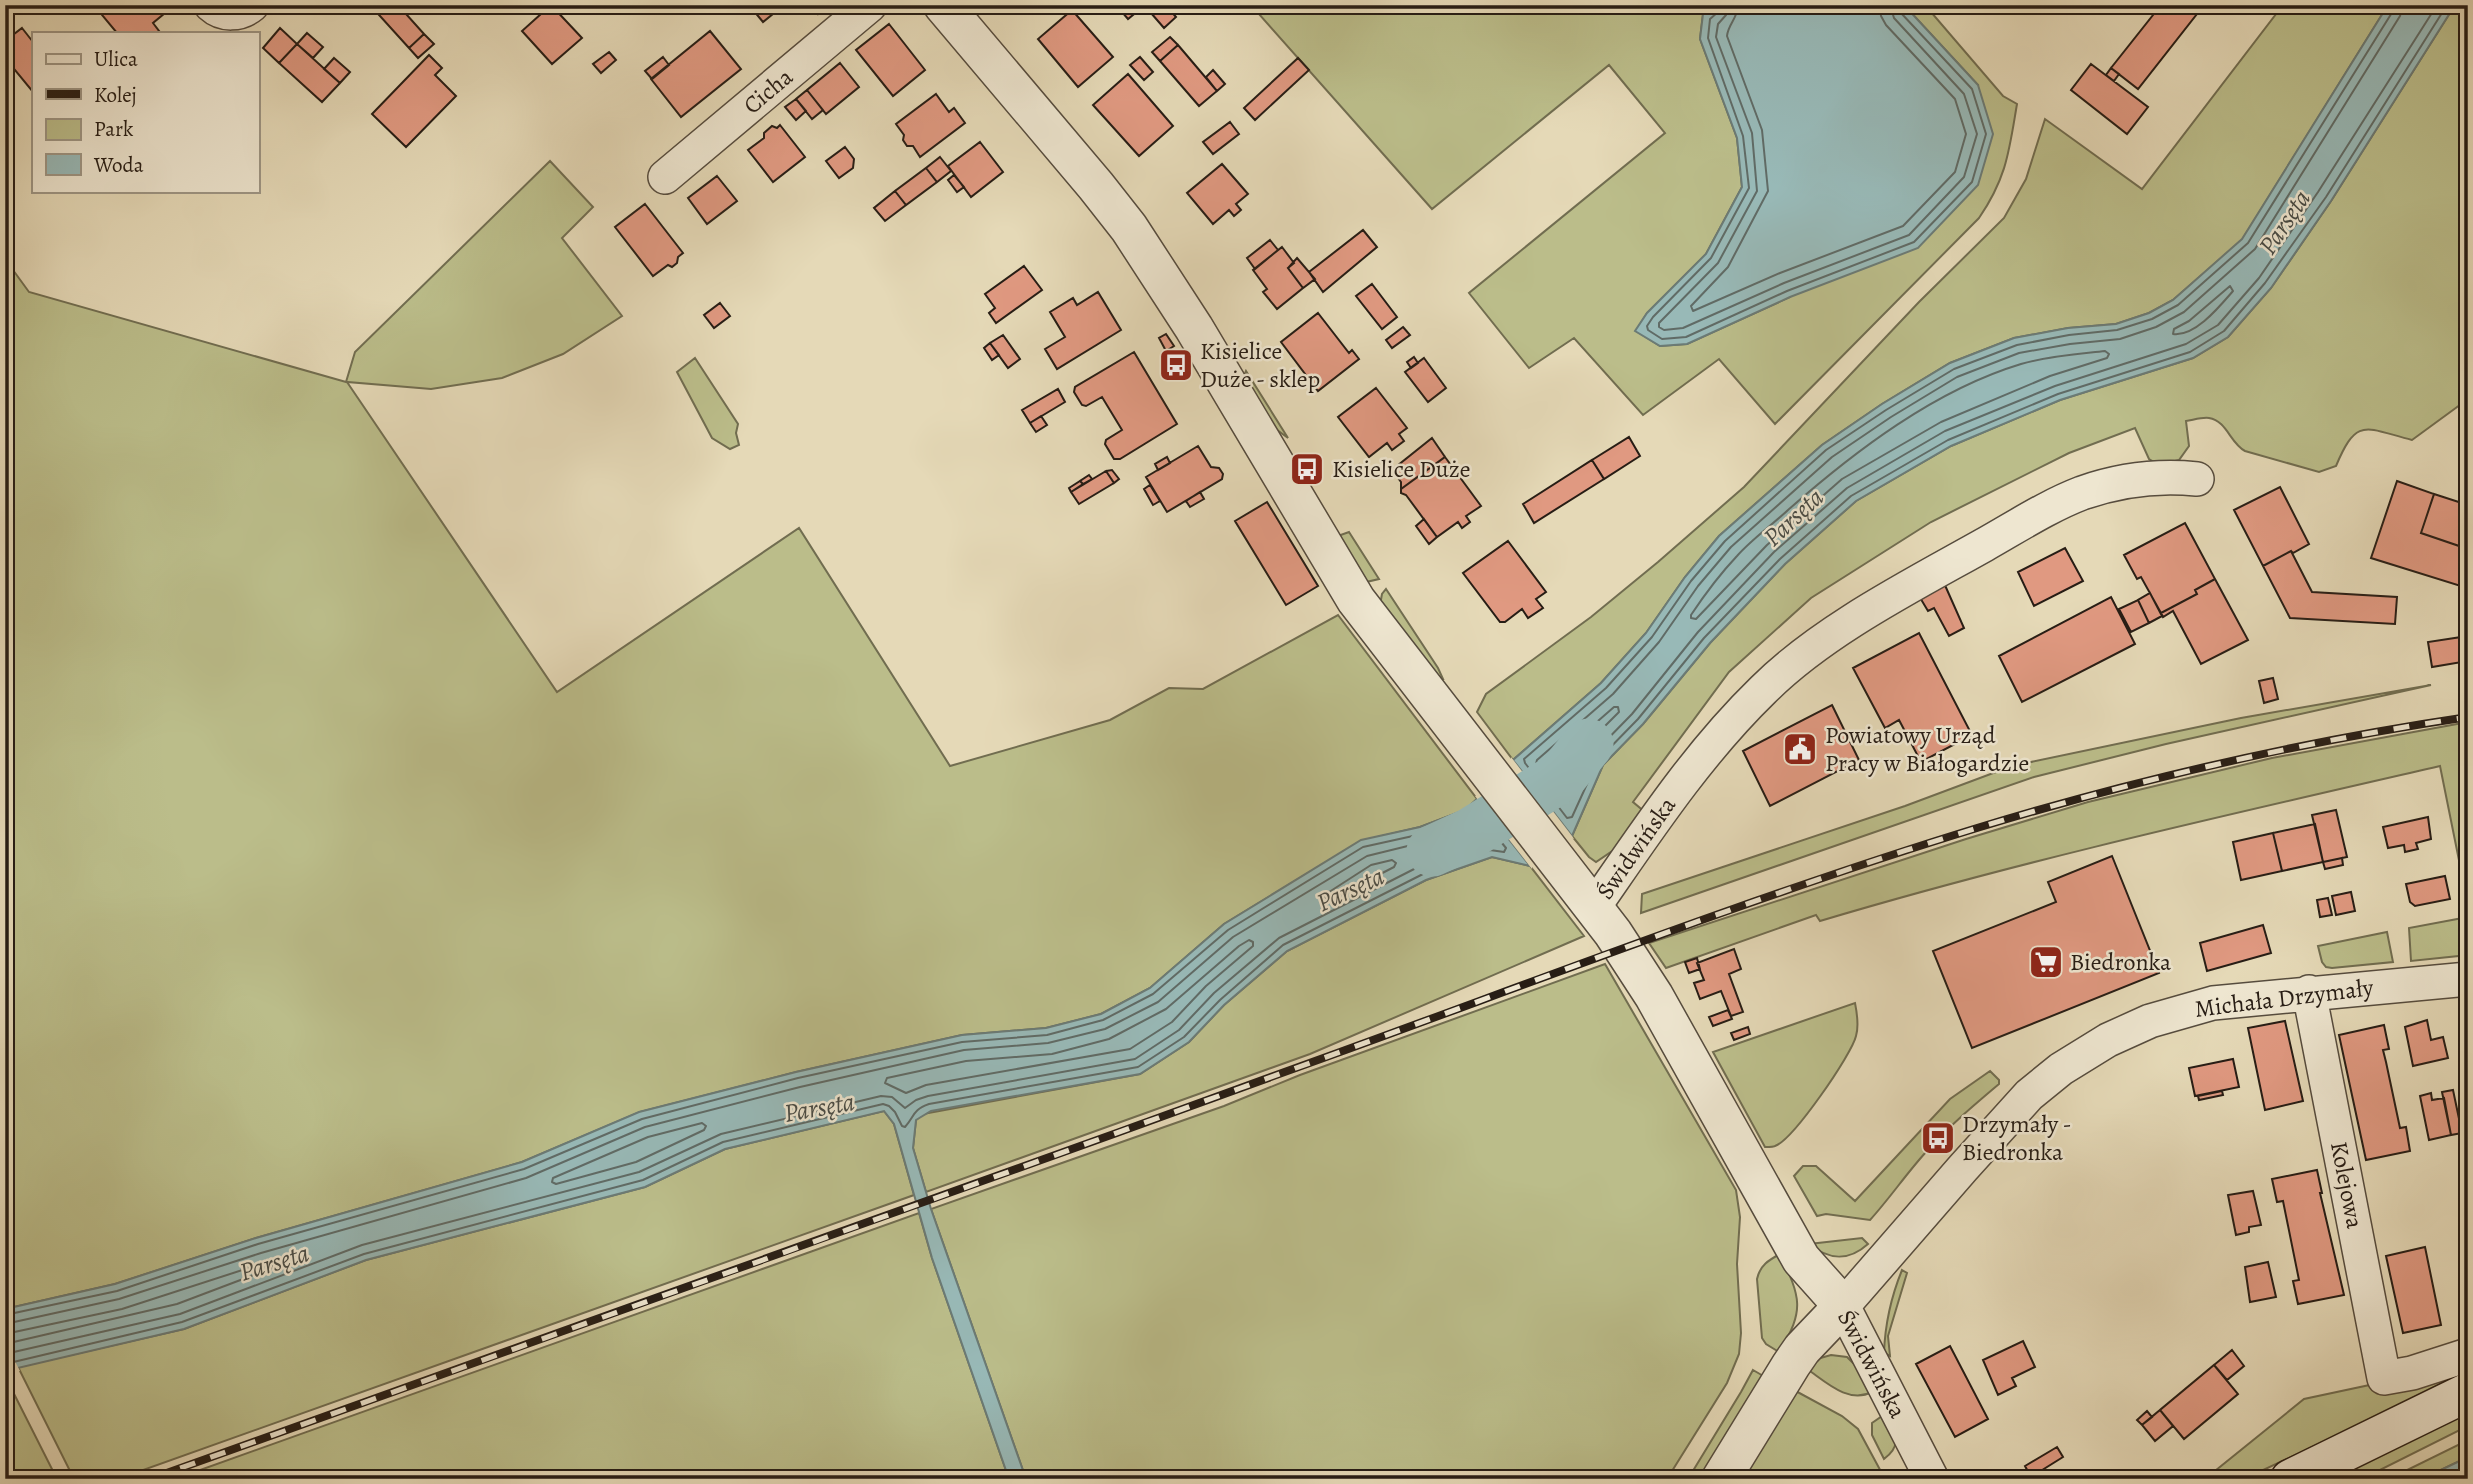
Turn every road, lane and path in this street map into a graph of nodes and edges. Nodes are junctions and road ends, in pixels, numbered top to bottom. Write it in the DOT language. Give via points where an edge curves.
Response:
graph roads {
  1 [pos="211,5"];
  2 [pos="252,5"];
  3 [pos="870,5"];
  4 [pos="943,5"];
  5 [pos="665,177"];
  6 [pos="2197,480"];
  7 [pos="1594,907"];
  8 [pos="2468,979"];
  9 [pos="2309,992"];
  10 [pos="1843,1306"];
  11 [pos="2468,1355"];
  12 [pos="2468,1392"];
  13 [pos="1721,1479"];
  14 [pos="1932,1479"];
  15 [pos="2290,1479"];
  1 -- 2 [label="street" via="234,13"];
  3 -- 5 [label="street, Cicha"];
  4 -- 7 [label="street" via="1129,228 1356,600"];
  6 -- 7 [label="street, Świdwińska" via="2166,476 2083,493 1954,562 1824,640 1789,666 1728,726"];
  7 -- 10 [label="street, Świdwińska" via="1654,996 1801,1259"];
  8 -- 9 [label="street, Michała Drzymały"];
  9 -- 10 [label="street, Michała Drzymały" via="2188,1009 2133,1028 2072,1062 2016,1109"];
  9 -- 11 [label="street, Kolejowa" via="2385,1378"];
  10 -- 13 [label="street, Michała Drzymały" via="1797,1357"];
  10 -- 14 [label="street, Świdwińska"];
  12 -- 15 [label="street"];
}
